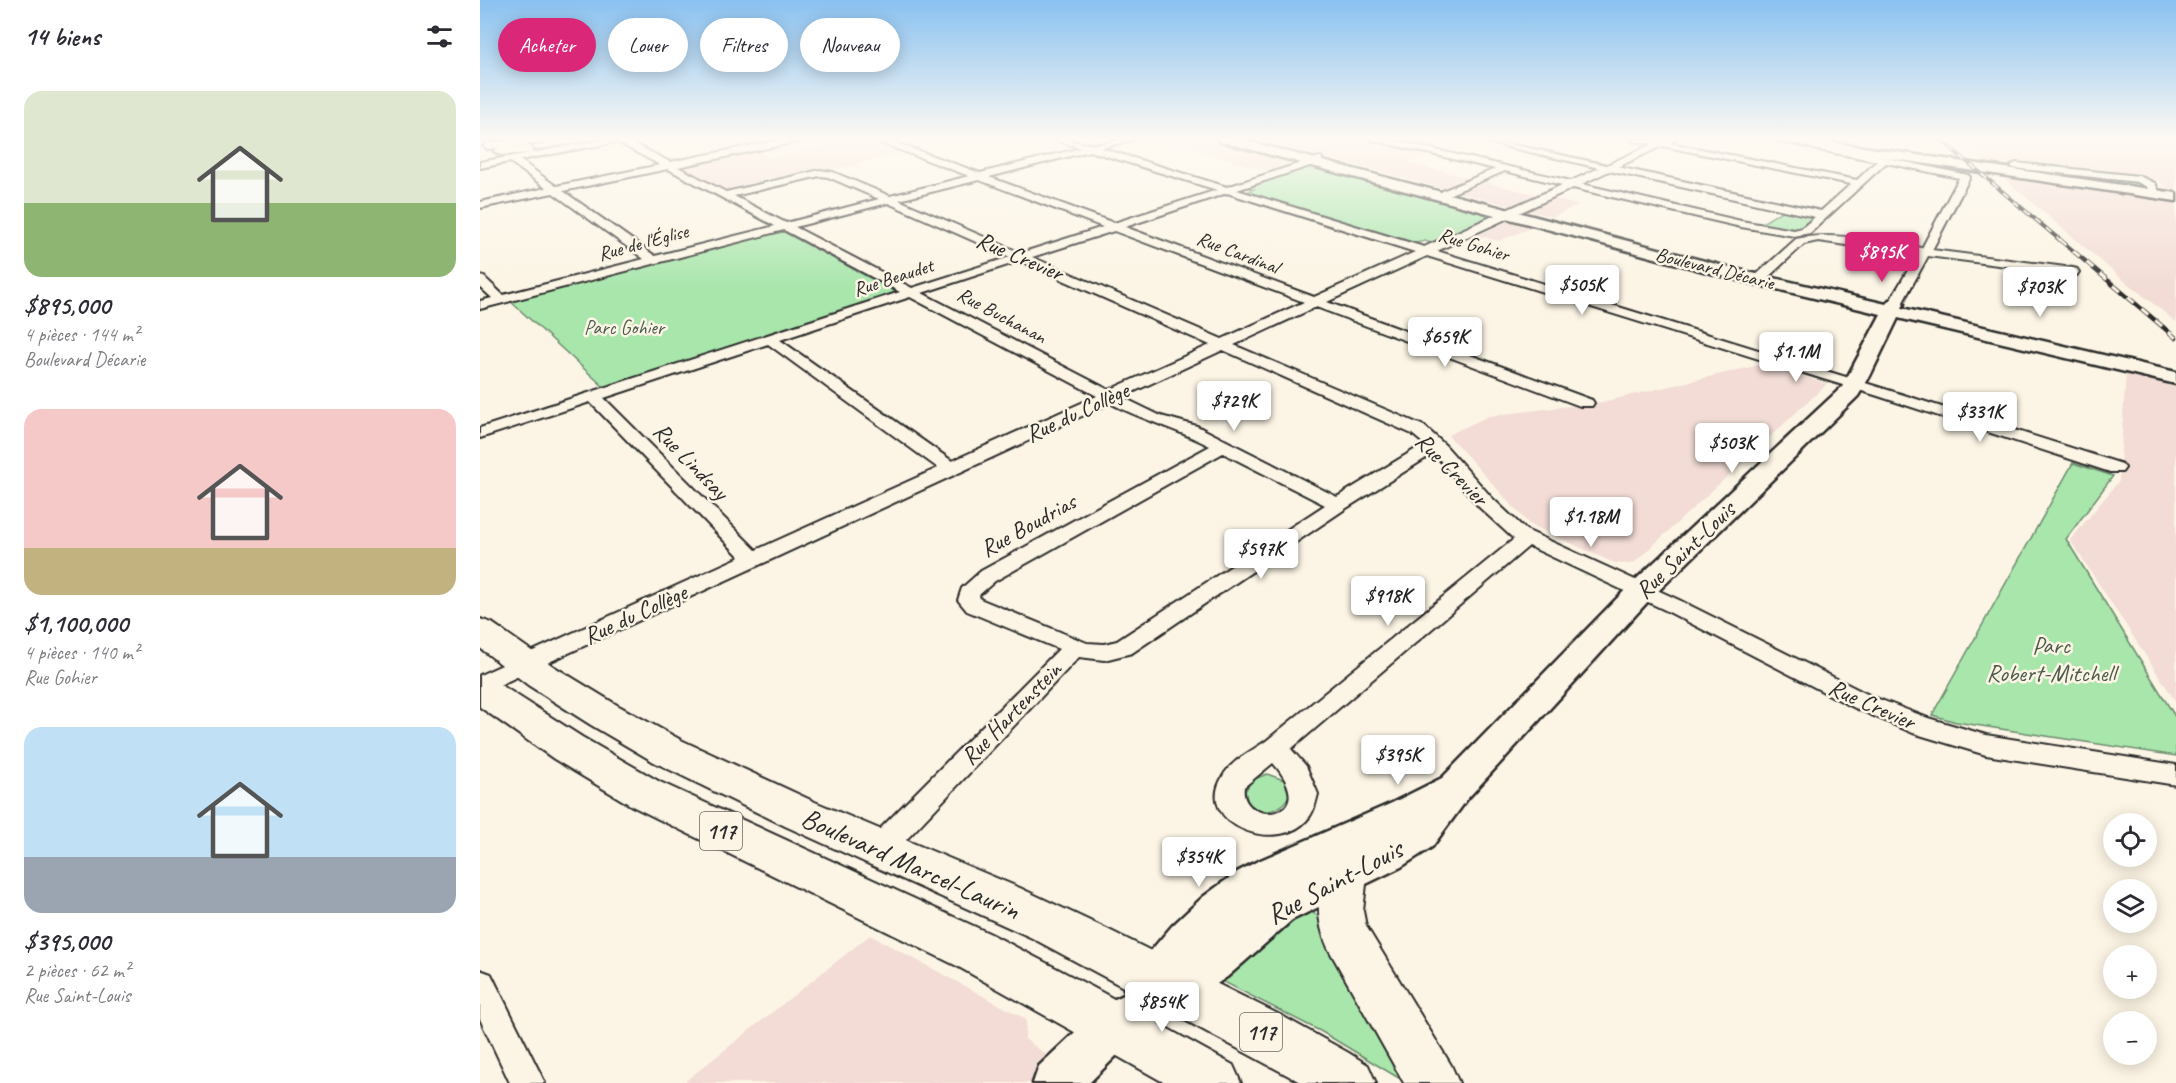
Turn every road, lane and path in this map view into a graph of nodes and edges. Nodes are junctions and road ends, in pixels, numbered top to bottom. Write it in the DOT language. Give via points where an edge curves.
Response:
graph roads {
  1 [pos="554,189"];
  2 [pos="713,189"];
  3 [pos="753,189"];
  4 [pos="863,189"];
  5 [pos="927,189"];
  6 [pos="1011,189"];
  7 [pos="1222,189"];
  8 [pos="1231,189"];
  9 [pos="1420,189"];
  10 [pos="1428,189"];
  11 [pos="1457,189"];
  12 [pos="1561,189"];
  13 [pos="1591,189"];
  14 [pos="1704,189"];
  15 [pos="1853,189"];
  16 [pos="1960,189"];
  17 [pos="2114,189"];
  18 [pos="2152,189"];
  19 [pos="1227,190"];
  20 [pos="1446,193"];
  21 [pos="725,195"];
  22 [pos="2156,195"];
  23 [pos="2176,197"];
  24 [pos="886,199"];
  25 [pos="480,205"];
  26 [pos="1782,206"];
  27 [pos="1509,212"];
  28 [pos="1823,215"];
  29 [pos="784,225"];
  30 [pos="1113,226"];
  31 [pos="1752,226"];
  32 [pos="1807,236"];
  33 [pos="1426,251"];
  34 [pos="1925,252"];
  35 [pos="1021,257"];
  36 [pos="653,260"];
  37 [pos="2073,272"];
  38 [pos="1761,277"];
  39 [pos="480,280"];
  40 [pos="914,293"];
  41 [pos="500,299"];
  42 [pos="1315,302"];
  43 [pos="480,305"];
  44 [pos="1894,307"];
  45 [pos="770,339"];
  46 [pos="1225,344"];
  47 [pos="2176,370"];
  48 [pos="2176,378"];
  49 [pos="1856,384"];
  50 [pos="593,396"];
  51 [pos="1110,396"];
  52 [pos="1587,403"];
  53 [pos="480,433"];
  54 [pos="1436,445"];
  55 [pos="1223,446"];
  56 [pos="2115,468"];
  57 [pos="951,469"];
  58 [pos="1338,505"];
  59 [pos="1527,538"];
  60 [pos="754,560"];
  61 [pos="1641,591"];
  62 [pos="480,631"];
  63 [pos="1074,648"];
  64 [pos="525,665"];
  65 [pos="480,687"];
  66 [pos="1275,748"];
  67 [pos="2176,775"];
  68 [pos="1455,788"];
  69 [pos="879,849"];
  70 [pos="1345,874"];
  71 [pos="1165,983"];
  72 [pos="480,984"];
  73 [pos="1116,1027"];
  74 [pos="528,1083"];
  75 [pos="1056,1083"];
  76 [pos="1215,1083"];
  77 [pos="1350,1083"];
  78 [pos="1433,1083"];
  1 -- 25 [label="street"];
  1 -- 36 [label="street"];
  2 -- 21 [label="street, Rue Buchanan"];
  3 -- 21 [label="street, Rue Crevier"];
  4 -- 24 [label="street, Rue Crevier"];
  5 -- 24 [label="street, Rue de l'Église"];
  6 -- 30 [label="street, Rue Cardinal"];
  7 -- 19 [label="street, Rue Gohier"];
  8 -- 19 [label="street, Rue Beaudet"];
  9 -- 27 [label="street, Boulevard Décarie"];
  10 -- 20 [label="street, Boulevard Décarie"];
  11 -- 20 [label="street"];
  12 -- 27 [label="street, Rue du Collège"];
  13 -- 31 [label="street"];
  14 -- 26 [label="street"];
  15 -- 28 [label="street"];
  16 -- 34 [label="street, Rue Saint-Louis"];
  17 -- 22 [label="street"];
  18 -- 22 [label="street"];
  19 -- 30 [label="street, Rue Beaudet"];
  19 -- 33 [label="street, Rue Gohier"];
  20 -- 27 [label="street, Boulevard Décarie"];
  21 -- 29 [label="street, Rue Buchanan"];
  22 -- 23 [label="street"];
  24 -- 29 [label="street, Rue de l'Église"];
  24 -- 35 [label="street, Rue Crevier"];
  26 -- 28 [label="street"];
  26 -- 31 [label="street"];
  27 -- 33 [label="street, Rue du Collège"];
  27 -- 38 [label="street, Boulevard Décarie"];
  28 -- 32 [label="street"];
  29 -- 36 [label="street, Rue de l'Église"];
  29 -- 40 [label="street, Rue Buchanan"];
  30 -- 35 [label="street, Rue Beaudet"];
  30 -- 42 [label="street, Rue Cardinal"];
  31 -- 32 [label="street"];
  32 -- 34 [label="street"];
  32 -- 38 [label="street"];
  33 -- 42 [label="street, Rue du Collège"];
  33 -- 49 [label="street, Rue Gohier"];
  34 -- 37 [label="street"];
  34 -- 44 [label="street, Rue Saint-Louis"];
  35 -- 40 [label="street, Rue Beaudet"];
  35 -- 46 [label="street, Rue Crevier"];
  36 -- 41 [label="street, Rue de l'Église"];
  38 -- 44 [label="street, Boulevard Décarie"];
  39 -- 41 [label="street"];
  40 -- 45 [label="street, Rue Beaudet"];
  40 -- 51 [label="street, Rue Buchanan"];
  41 -- 43 [label="street, Rue de l'Église"];
  42 -- 46 [label="street, Rue du Collège"];
  42 -- 52 [label="street, Rue Cardinal"];
  44 -- 47 [label="street, Boulevard Décarie"];
  44 -- 48 [label="street, Boulevard Décarie"];
  44 -- 49 [label="street, Rue Saint-Louis"];
  45 -- 50 [label="street, Rue Beaudet"];
  45 -- 57 [label="street"];
  46 -- 51 [label="street, Rue du Collège"];
  46 -- 54 [label="street, Rue Crevier" via="1418,430"];
  49 -- 56 [label="street, Rue Gohier"];
  49 -- 61 [label="street, Rue Saint-Louis"];
  50 -- 53 [label="street, Rue Beaudet"];
  50 -- 60 [label="street, Rue Lindsay"];
  51 -- 55 [label="street, Rue Buchanan" via="1143,414"];
  51 -- 57 [label="street, Rue du Collège"];
  54 -- 58 [label="street, Rue Hartenstein"];
  54 -- 59 [label="street, Rue Crevier" via="1505,522"];
  55 -- 58 [label="street, Rue Buchanan"];
  55 -- 63 [label="street, Rue Boudrias" via="988,576 969,593 974,606"];
  57 -- 60 [label="street, Rue du Collège"];
  58 -- 63 [label="street, Rue Hartenstein" via="1132,644 1094,653"];
  59 -- 61 [label="street, Rue Crevier"];
  59 -- 66 [label="street"];
  60 -- 64 [label="street, Rue du Collège"];
  61 -- 67 [label="street, Rue Crevier" via="1863,702 1922,726 2015,751"];
  61 -- 68 [label="street, Rue Saint-Louis"];
  62 -- 64 [label="main road, Boulevard Marcel-Laurin / 117"];
  63 -- 69 [label="street, Rue Hartenstein"];
  64 -- 65 [label="street, Rue du Collège"];
  64 -- 69 [label="main road, Boulevard Marcel-Laurin / 117" via="656,746"];
  65 -- 73 [label="main road, Boulevard Marcel-Laurin / 117" via="568,748 646,794 965,945"];
  68 -- 70 [label="street, Rue Saint-Louis" via="1419,835"];
  68 -- 71 [label="street, Rue Saint-Louis" via="1252,884 1200,927"];
  69 -- 71 [label="main road, Boulevard Marcel-Laurin / 117" via="1006,904"];
  70 -- 71 [label="street, Rue Saint-Louis" via="1278,907 1212,962"];
  70 -- 78 [label="main road" via="1340,910 1344,933"];
  71 -- 73 [label="street, Rue Saint-Louis"];
  71 -- 77 [label="main road, Boulevard Marcel-Laurin / 117" via="1274,1038"];
  72 -- 74 [label="street"];
  73 -- 75 [label="street, Rue Saint-Louis"];
  73 -- 76 [label="main road, Boulevard Marcel-Laurin / 117"];
}
